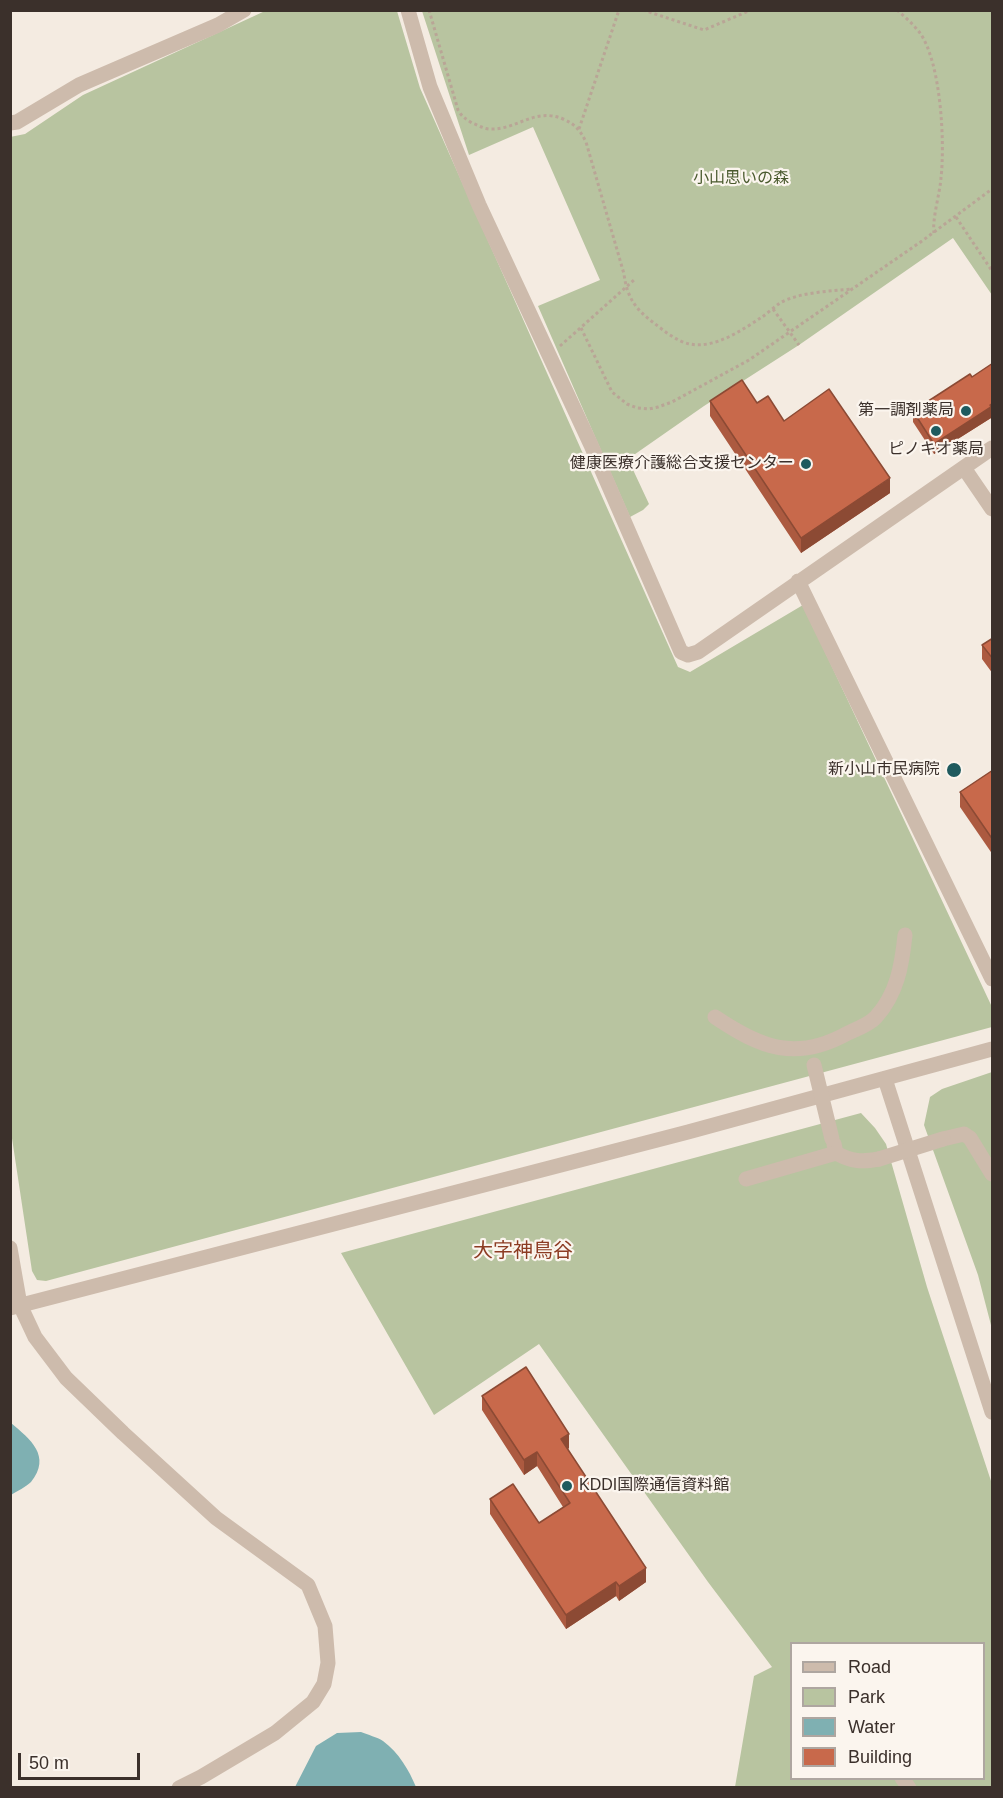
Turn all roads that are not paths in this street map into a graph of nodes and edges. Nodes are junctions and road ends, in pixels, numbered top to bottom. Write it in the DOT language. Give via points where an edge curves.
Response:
graph roads {
  1 [pos="244,10"];
  2 [pos="408,10"];
  3 [pos="10,123"];
  4 [pos="993,448"];
  5 [pos="964,468"];
  6 [pos="993,509"];
  7 [pos="798,581"];
  8 [pos="905,935"];
  9 [pos="993,979"];
  10 [pos="715,1017"];
  11 [pos="811,1049"];
  12 [pos="993,1049"];
  13 [pos="885,1079"];
  14 [pos="834,1146"];
  15 [pos="993,1174"];
  16 [pos="746,1179"];
  17 [pos="10,1248"];
  18 [pos="15,1307"];
  19 [pos="993,1412"];
  20 [pos="179,1788"];
  1 -- 3 [label="street" via="218,26 79,84"];
  2 -- 7 [label="street" via="430,87 479,205 591,445 681,652 698,652"];
  4 -- 5 [label="street"];
  5 -- 6 [label="street"];
  5 -- 7 [label="street"];
  7 -- 9 [label="street"];
  8 -- 11 [label="street" via="901,970 890,998 875,1019"];
  10 -- 11 [label="street" via="744,1036 770,1045"];
  11 -- 14 [label="street, bridge"];
  12 -- 13 [label="street"];
  13 -- 18 [label="street"];
  13 -- 19 [label="street"];
  14 -- 15 [label="street, bridge" via="847,1159 859,1162 964,1134"];
  14 -- 16 [label="street"];
  17 -- 18 [label="street"];
  18 -- 20 [label="street" via="66,1378 123,1433 216,1518 308,1585 325,1626 328,1663 324,1684 313,1702 275,1732"];
}
